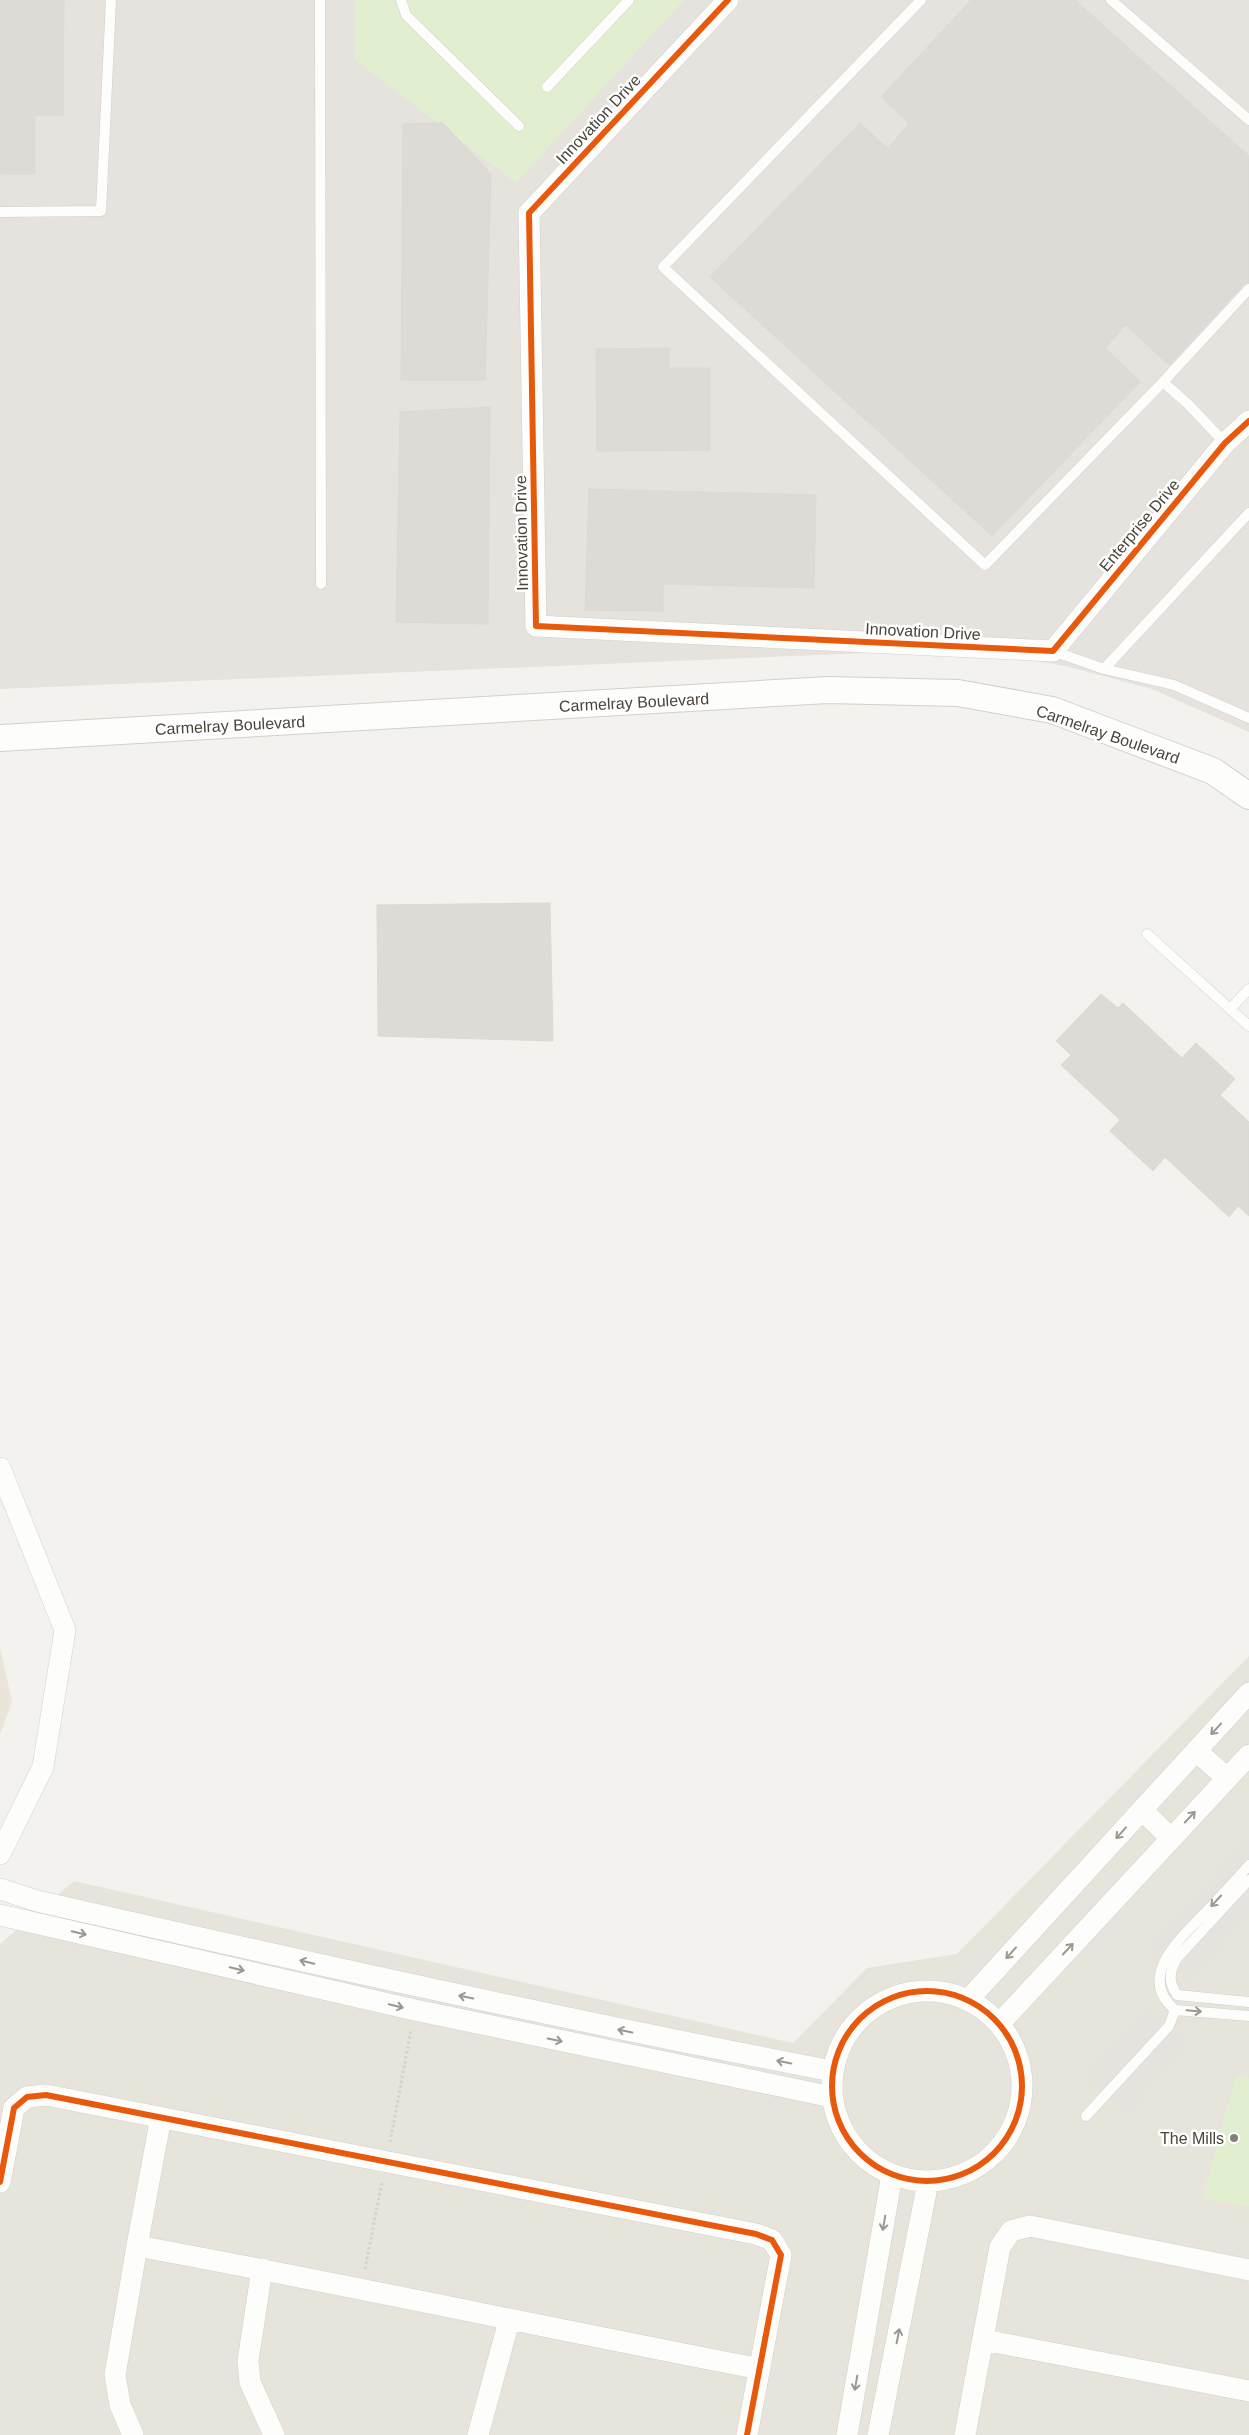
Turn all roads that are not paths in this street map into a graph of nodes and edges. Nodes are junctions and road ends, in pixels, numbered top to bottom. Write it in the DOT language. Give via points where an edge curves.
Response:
graph roads {
  1 [pos="111,0"];
  2 [pos="320,0"];
  3 [pos="401,0"];
  4 [pos="629,0"];
  5 [pos="728,0"];
  6 [pos="921,0"];
  7 [pos="1111,0"];
  8 [pos="547,87"];
  9 [pos="1249,120"];
  10 [pos="519,126"];
  11 [pos="0,212"];
  12 [pos="1249,289"];
  13 [pos="1164,382"];
  14 [pos="1249,421"];
  15 [pos="1225,443"];
  16 [pos="1249,513"];
  17 [pos="321,584"];
  18 [pos="1053,651"];
  19 [pos="1104,668"];
  20 [pos="1249,718"];
  21 [pos="0,738"];
  22 [pos="1249,796"];
  23 [pos="1147,934"];
  24 [pos="1249,989"];
  25 [pos="1230,1009"];
  26 [pos="1249,1026"];
  27 [pos="0,1468"];
  28 [pos="1249,1693"];
  29 [pos="1196,1751"];
  30 [pos="1249,1755"];
  31 [pos="1227,1778"];
  32 [pos="1142,1810"];
  33 [pos="1171,1838"];
  34 [pos="0,1854"];
  35 [pos="1249,1865"];
  36 [pos="1249,1880"];
  37 [pos="0,1889"];
  38 [pos="0,1915"];
  39 [pos="968,2000"];
  40 [pos="1249,2002"];
  41 [pos="1175,2010"];
  42 [pos="1249,2016"];
  43 [pos="999,2024"];
  44 [pos="832,2071"];
  45 [pos="832,2097"];
  46 [pos="1086,2116"];
  47 [pos="161,2117"];
  48 [pos="892,2175"];
  49 [pos="0,2182"];
  50 [pos="928,2182"];
  51 [pos="137,2246"];
  52 [pos="262,2269"];
  53 [pos="1249,2270"];
  54 [pos="509,2321"];
  55 [pos="984,2340"];
  56 [pos="760,2369"];
  57 [pos="1249,2391"];
  58 [pos="133,2435"];
  59 [pos="274,2435"];
  60 [pos="478,2435"];
  61 [pos="747,2435"];
  62 [pos="847,2435"];
  63 [pos="878,2435"];
  64 [pos="965,2435"];
  1 -- 11 [label="lane" via="101,211"];
  2 -- 17 [label="lane"];
  3 -- 10 [label="lane" via="406,15"];
  4 -- 8 [label="lane"];
  5 -- 18 [label="street, Innovation Drive" via="529,214 536,626"];
  6 -- 13 [label="lane" via="663,267 986,565"];
  7 -- 9 [label="lane"];
  12 -- 13 [label="lane"];
  13 -- 15 [label="lane"];
  14 -- 15 [label="street, Enterprise Drive"];
  15 -- 18 [label="street, Enterprise Drive"];
  16 -- 19 [label="lane"];
  18 -- 19 [label="lane"];
  19 -- 20 [label="lane" via="1174,685"];
  21 -- 22 [label="street, Carmelray Boulevard" via="828,690 958,693 1052,710 1213,771"];
  23 -- 25 [label="lane"];
  24 -- 25 [label="lane"];
  25 -- 26 [label="lane"];
  27 -- 34 [label="street" via="65,1630 43,1766"];
  28 -- 29 [label="street, one-way"];
  29 -- 31 [label="street"];
  29 -- 32 [label="street"];
  30 -- 31 [label="street"];
  33 -- 31 [label="street, one-way"];
  32 -- 33 [label="street"];
  32 -- 39 [label="street, one-way"];
  43 -- 33 [label="street, one-way"];
  35 -- 41 [label="lane, one-way" via="1168,1952 1160,1972 1160,1991"];
  36 -- 40 [label="lane" via="1177,1958 1170,1971 1170,1984 1178,1994"];
  44 -- 37 [label="street, one-way" via="419,1988 37,1901"];
  38 -- 45 [label="street, one-way" via="414,2010"];
  39 -- 43 [label="street"];
  39 -- 44 [label="street" via="934,1992 899,1995 868,2012 844,2038"];
  41 -- 42 [label="lane, one-way"];
  41 -- 46 [label="lane" via="1169,2026"];
  43 -- 50 [label="street" via="1017,2055 1022,2090 1014,2125 993,2155 963,2174"];
  44 -- 45 [label="street"];
  45 -- 48 [label="street" via="841,2130 862,2158"];
  47 -- 49 [label="street" via="46,2094 27,2098 14,2108"];
  47 -- 51 [label="street"];
  47 -- 56 [label="street" via="756,2234 772,2240 781,2256"];
  48 -- 50 [label="street"];
  48 -- 62 [label="street, one-way"];
  63 -- 50 [label="street, one-way"];
  51 -- 52 [label="street"];
  51 -- 58 [label="street" via="115,2375 120,2405"];
  52 -- 54 [label="street"];
  52 -- 59 [label="street" via="250,2382"];
  53 -- 55 [label="street" via="1030,2226 1011,2231 1000,2247"];
  54 -- 56 [label="street"];
  54 -- 60 [label="street"];
  55 -- 57 [label="street"];
  55 -- 64 [label="street"];
  56 -- 61 [label="street"];
}
